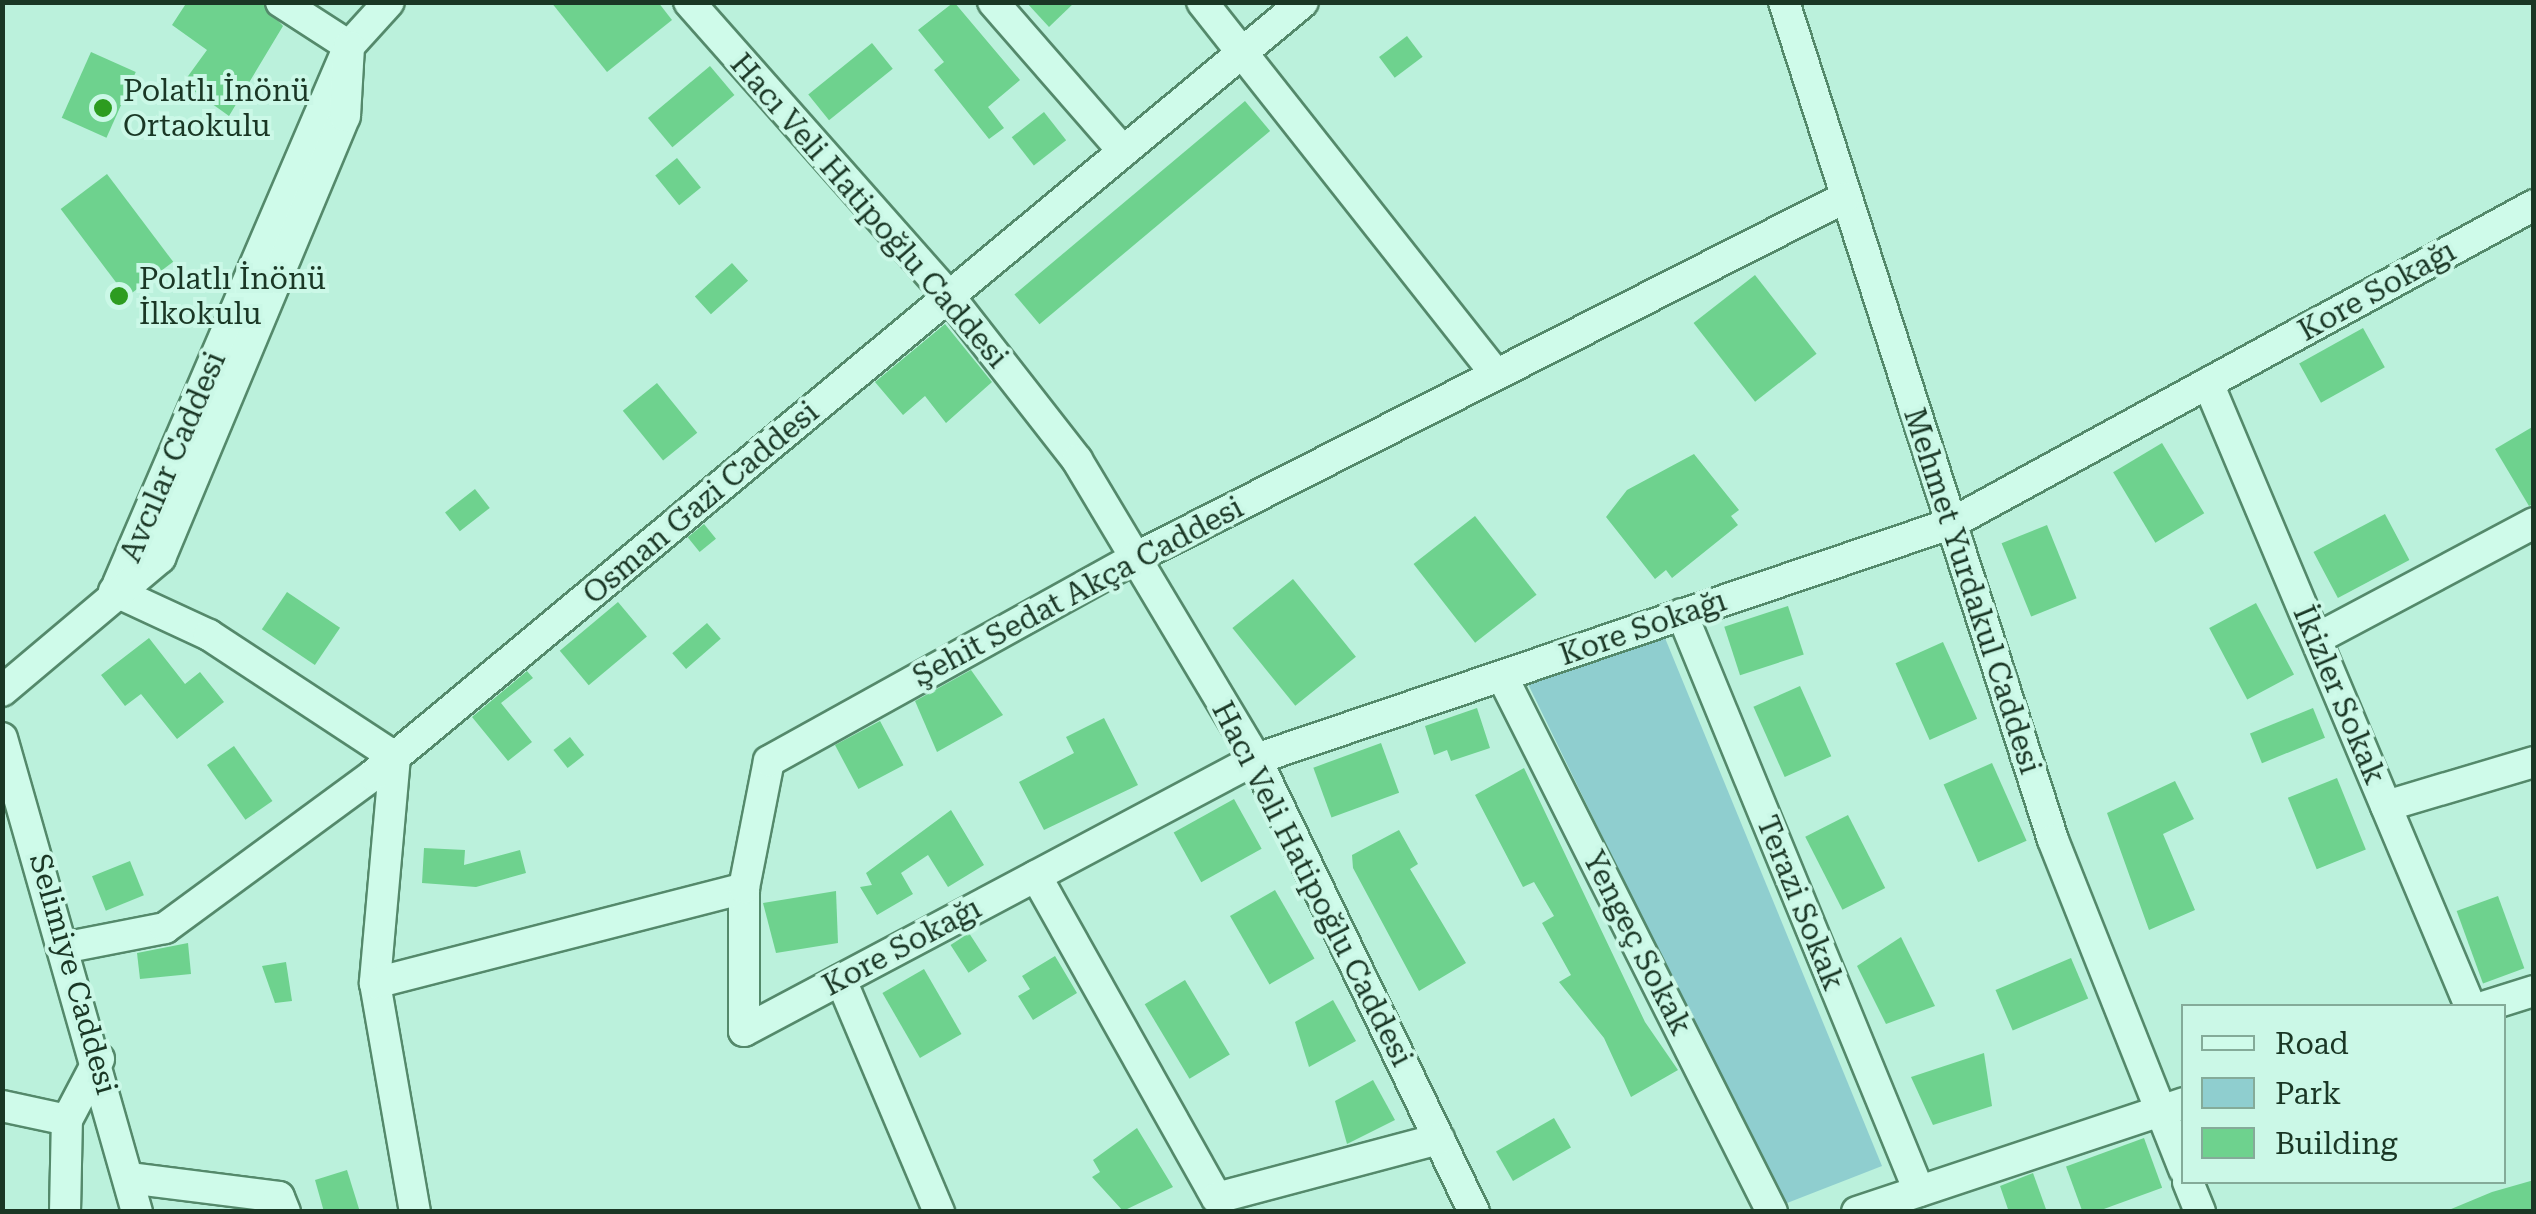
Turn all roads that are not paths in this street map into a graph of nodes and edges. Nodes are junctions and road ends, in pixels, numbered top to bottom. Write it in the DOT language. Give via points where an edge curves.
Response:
graph roads {
  1 [pos="282,2"];
  2 [pos="389,2"];
  3 [pos="688,2"];
  4 [pos="993,2"];
  5 [pos="1202,2"];
  6 [pos="1303,2"];
  7 [pos="1784,2"];
  8 [pos="348,46"];
  9 [pos="1243,52"];
  10 [pos="1123,150"];
  11 [pos="1844,198"];
  12 [pos="2534,205"];
  13 [pos="949,296"];
  14 [pos="1496,374"];
  15 [pos="2208,383"];
  16 [pos="2534,523"];
  17 [pos="1950,524"];
  18 [pos="1135,558"];
  19 [pos="114,592"];
  20 [pos="1682,614"];
  21 [pos="2316,640"];
  22 [pos="1502,676"];
  23 [pos="2,691"];
  24 [pos="2,738"];
  25 [pos="395,757"];
  26 [pos="1256,759"];
  27 [pos="2534,762"];
  28 [pos="2386,806"];
  29 [pos="1036,876"];
  30 [pos="744,888"];
  31 [pos="68,947"];
  32 [pos="840,980"];
  33 [pos="375,983"];
  34 [pos="2534,991"];
  35 [pos="2469,1004"];
  36 [pos="2492,1004"];
  37 [pos="744,1031"];
  38 [pos="99,1059"];
  39 [pos="2,1106"];
  40 [pos="2172,1106"];
  41 [pos="67,1120"];
  42 [pos="1439,1138"];
  43 [pos="2181,1154"];
  44 [pos="128,1178"];
  45 [pos="2189,1184"];
  46 [pos="1919,1192"];
  47 [pos="66,1212"];
  48 [pos="137,1212"];
  49 [pos="284,1212"];
  50 [pos="416,1212"];
  51 [pos="939,1212"];
  52 [pos="1474,1212"];
  53 [pos="1772,1212"];
  54 [pos="1857,1212"];
  55 [pos="2200,1212"];
  1 -- 8 [label="street"];
  2 -- 8 [label="street, Avcılar Caddesi"];
  3 -- 13 [label="street, Hacı Veli Hatipoğlu Caddesi"];
  4 -- 10 [label="street"];
  5 -- 9 [label="street"];
  6 -- 9 [label="street, Osman Gazi Caddesi"];
  7 -- 11 [label="street, Mehmet Yurdakul Caddesi"];
  8 -- 19 [label="street, Avcılar Caddesi"];
  9 -- 10 [label="street, Osman Gazi Caddesi"];
  9 -- 14 [label="street"];
  10 -- 13 [label="street, Osman Gazi Caddesi"];
  11 -- 14 [label="street, Şehit Sedat Akça Caddesi"];
  11 -- 17 [label="street, Mehmet Yurdakul Caddesi"];
  12 -- 15 [label="street, Kore Sokağı"];
  13 -- 18 [label="street, Hacı Veli Hatipoğlu Caddesi" via="1077,460"];
  13 -- 25 [label="street, Osman Gazi Caddesi"];
  14 -- 18 [label="street, Şehit Sedat Akça Caddesi"];
  15 -- 17 [label="street, Kore Sokağı"];
  15 -- 21 [label="street, İkizler Sokak"];
  16 -- 21 [label="street"];
  17 -- 20 [label="street, Kore Sokağı"];
  17 -- 40 [label="street, Mehmet Yurdakul Caddesi" via="2053,840"];
  18 -- 26 [label="street, Hacı Veli Hatipoğlu Caddesi"];
  18 -- 30 [label="street, Şehit Sedat Akça Caddesi" via="769,762"];
  19 -- 23 [label="street, Avcılar Caddesi"];
  19 -- 25 [label="street" via="209,636"];
  20 -- 22 [label="street, Kore Sokağı"];
  20 -- 46 [label="street, Terazi Sokak"];
  21 -- 28 [label="street, İkizler Sokak"];
  22 -- 26 [label="street, Kore Sokağı"];
  22 -- 53 [label="street, Yengeç Sokak"];
  24 -- 31 [label="street, Selimiye Caddesi"];
  25 -- 31 [label="street, Osman Gazi Caddesi" via="166,928"];
  25 -- 33 [label="street"];
  26 -- 29 [label="street, Kore Sokağı"];
  26 -- 42 [label="street, Hacı Veli Hatipoğlu Caddesi"];
  27 -- 28 [label="street"];
  28 -- 35 [label="street, İkizler Sokak"];
  29 -- 32 [label="street, Kore Sokağı"];
  29 -- 42 [label="street" via="1216,1198"];
  30 -- 33 [label="street"];
  30 -- 37 [label="street, Şehit Sedat Akça Caddesi"];
  31 -- 38 [label="street, Selimiye Caddesi"];
  32 -- 37 [label="street, Kore Sokağı"];
  32 -- 51 [label="street"];
  33 -- 50 [label="street"];
  34 -- 36 [label="street"];
  38 -- 41 [label="street"];
  38 -- 44 [label="street, Selimiye Caddesi"];
  39 -- 41 [label="street"];
  40 -- 43 [label="street, Mehmet Yurdakul Caddesi"];
  40 -- 46 [label="street"];
  41 -- 47 [label="street"];
  42 -- 52 [label="street, Hacı Veli Hatipoğlu Caddesi"];
  44 -- 48 [label="street, Selimiye Caddesi"];
  44 -- 49 [label="street" via="279,1197"];
  45 -- 55 [label="street"];
  46 -- 54 [label="street"];
}
